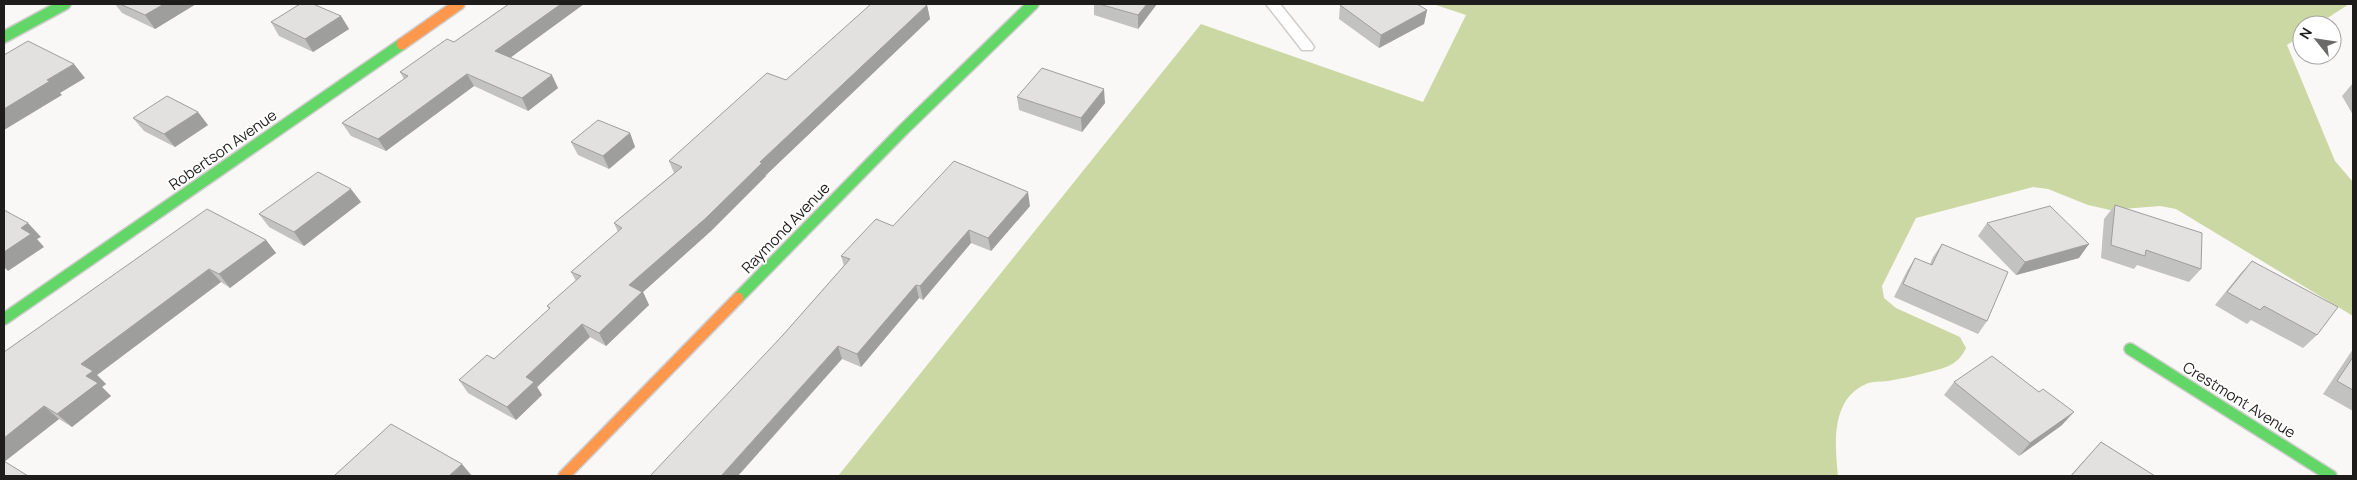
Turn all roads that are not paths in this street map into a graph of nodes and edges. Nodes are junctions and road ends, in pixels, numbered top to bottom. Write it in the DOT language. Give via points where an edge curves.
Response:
graph roads {
  1 [pos="65,4"];
  2 [pos="459,4"];
  3 [pos="1034,4"];
  4 [pos="1273,4"];
  5 [pos="4,37"];
  6 [pos="1307,47"];
  7 [pos="4,319"];
  8 [pos="2130,349"];
  9 [pos="564,476"];
  10 [pos="2331,476"];
  1 -- 5 [label="street"];
  2 -- 7 [label="street, Robertson Avenue"];
  3 -- 9 [label="street, Raymond Avenue" via="904,129"];
  4 -- 6 [label="lane"];
  8 -- 10 [label="street, Crestmont Avenue"];
}
